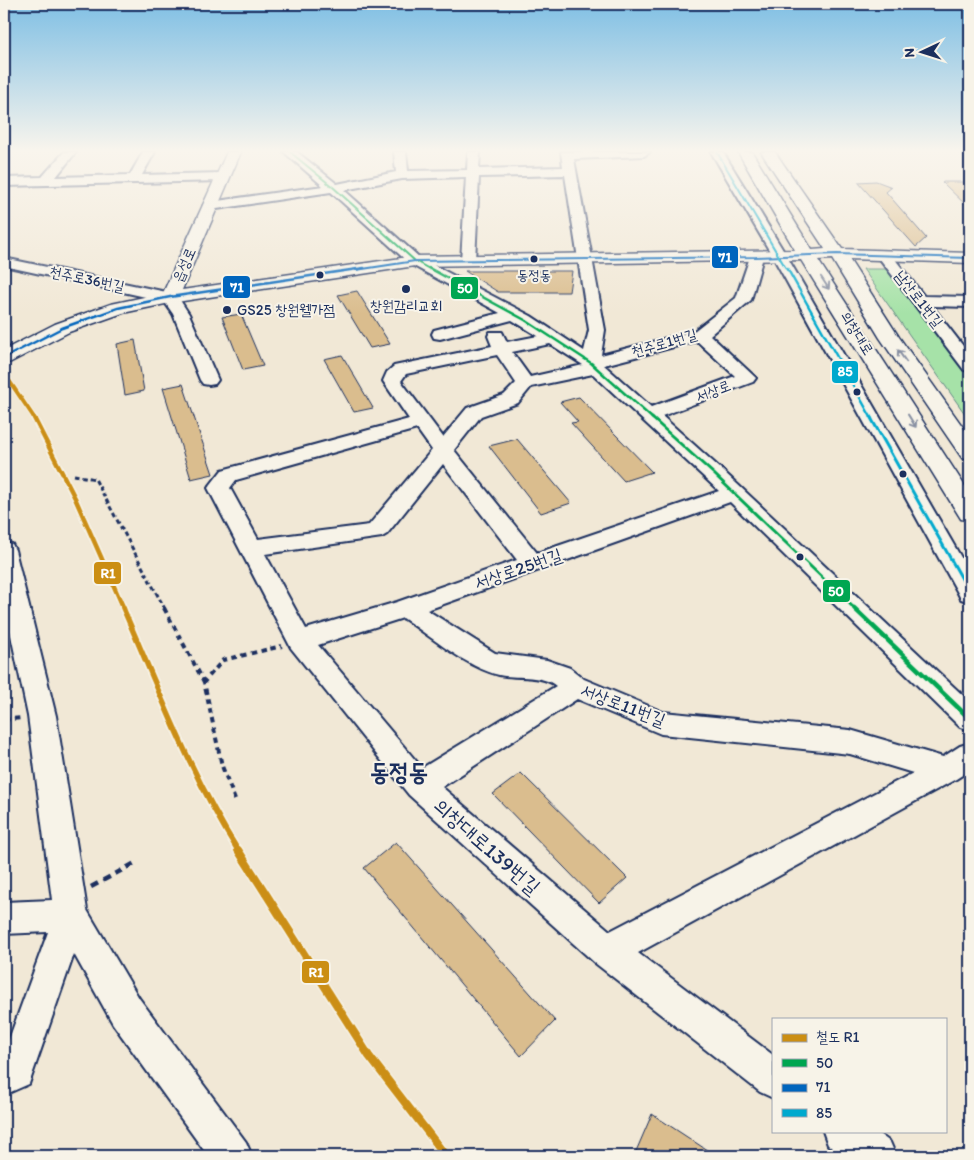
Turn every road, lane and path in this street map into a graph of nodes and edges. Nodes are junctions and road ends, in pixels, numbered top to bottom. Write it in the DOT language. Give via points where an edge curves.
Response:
graph roads {
  1 [pos="210,206"];
  2 [pos="354,206"];
  3 [pos="471,206"];
  4 [pos="576,206"];
  5 [pos="750,206"];
  6 [pos="777,206"];
  7 [pos="805,206"];
  8 [pos="806,254"];
  9 [pos="837,254"];
  10 [pos="779,255"];
  11 [pos="886,256"];
  12 [pos="756,257"];
  13 [pos="585,258"];
  14 [pos="970,258"];
  15 [pos="415,261"];
  16 [pos="468,261"];
  17 [pos="4,262"];
  18 [pos="170,297"];
  19 [pos="920,301"];
  20 [pos="970,302"];
  21 [pos="514,314"];
  22 [pos="490,321"];
  23 [pos="440,334"];
  24 [pos="700,335"];
  25 [pos="553,338"];
  26 [pos="502,349"];
  27 [pos="8,356"];
  28 [pos="594,365"];
  29 [pos="970,366"];
  30 [pos="209,380"];
  31 [pos="525,383"];
  32 [pos="648,415"];
  33 [pos="421,422"];
  34 [pos="968,444"];
  35 [pos="443,450"];
  36 [pos="74,475"];
  37 [pos="734,493"];
  38 [pos="970,513"];
  39 [pos="251,548"];
  40 [pos="4,553"];
  41 [pos="533,564"];
  42 [pos="970,593"];
  43 [pos="406,608"];
  44 [pos="300,641"];
  45 [pos="204,682"];
  46 [pos="575,688"];
  47 [pos="970,719"];
  48 [pos="958,762"];
  49 [pos="418,786"];
  50 [pos="235,800"];
  51 [pos="137,862"];
  52 [pos="70,907"];
  53 [pos="4,918"];
  54 [pos="607,951"];
  55 [pos="4,1076"];
  56 [pos="772,1078"];
  57 [pos="843,1132"];
  58 [pos="232,1156"];
  59 [pos="876,1156"];
  1 -- 18 [label="main road, 읍성로"];
  2 -- 15 [label="street"];
  3 -- 16 [label="street"];
  4 -- 13 [label="street"];
  5 -- 10 [label="street"];
  6 -- 8 [label="main road, 의창대로"];
  7 -- 9 [label="main road, 의창대로"];
  8 -- 9 [label="main road"];
  8 -- 10 [label="main road"];
  8 -- 38 [label="main road, 의창대로, one-way"];
  9 -- 11 [label="main road"];
  34 -- 9 [label="main road, 의창대로, one-way" via="890,338"];
  10 -- 12 [label="main road"];
  10 -- 42 [label="street"];
  11 -- 14 [label="main road"];
  11 -- 19 [label="street, 남산로1번길"];
  12 -- 13 [label="main road"];
  12 -- 24 [label="street, 천주로1번길" via="743,300"];
  13 -- 16 [label="main road"];
  13 -- 28 [label="street" via="597,330"];
  15 -- 16 [label="main road"];
  15 -- 18 [label="main road"];
  15 -- 21 [label="street"];
  17 -- 18 [label="street, 천주로36번길"];
  18 -- 27 [label="main road" via="118,308 72,324"];
  18 -- 30 [label="street" via="181,314"];
  19 -- 20 [label="street"];
  19 -- 29 [label="street, 남산로1번길"];
  21 -- 22 [label="street"];
  21 -- 25 [label="street"];
  22 -- 23 [label="street"];
  22 -- 26 [label="street"];
  24 -- 28 [label="street, 천주로1번길"];
  24 -- 32 [label="street, 서상로" via="747,378"];
  25 -- 26 [label="street"];
  25 -- 28 [label="street"];
  26 -- 31 [label="street"];
  26 -- 33 [label="street" via="400,370 393,376 392,381"];
  28 -- 31 [label="street, 천주로1번길"];
  28 -- 32 [label="street"];
  31 -- 35 [label="street" via="511,399 474,412"];
  32 -- 37 [label="street"];
  33 -- 35 [label="street"];
  33 -- 39 [label="street, 의창대로139번길" via="229,476 219,488"];
  35 -- 39 [label="street" via="374,532"];
  35 -- 41 [label="street"];
  36 -- 45 [label="path" via="95,479"];
  37 -- 41 [label="street, 서상로25번길"];
  37 -- 47 [label="street"];
  39 -- 44 [label="street, 의창대로139번길"];
  40 -- 52 [label="street" via="42,716"];
  41 -- 43 [label="street, 서상로25번길"];
  43 -- 44 [label="street, 서상로25번길"];
  43 -- 46 [label="street, 서상로11번길" via="486,660 500,665 547,670 561,676"];
  44 -- 45 [label="path" via="223,660"];
  44 -- 49 [label="street, 의창대로139번길"];
  45 -- 50 [label="path" via="222,766"];
  46 -- 48 [label="street, 서상로11번길" via="661,723 850,742"];
  46 -- 49 [label="street"];
  48 -- 54 [label="street, 서상로11번길"];
  49 -- 54 [label="street, 의창대로139번길"];
  51 -- 52 [label="path"];
  52 -- 53 [label="street"];
  52 -- 55 [label="street" via="16,1072"];
  52 -- 58 [label="street" via="126,1011"];
  54 -- 56 [label="street, 의창대로139번길"];
  57 -- 59 [label="street"];
}
